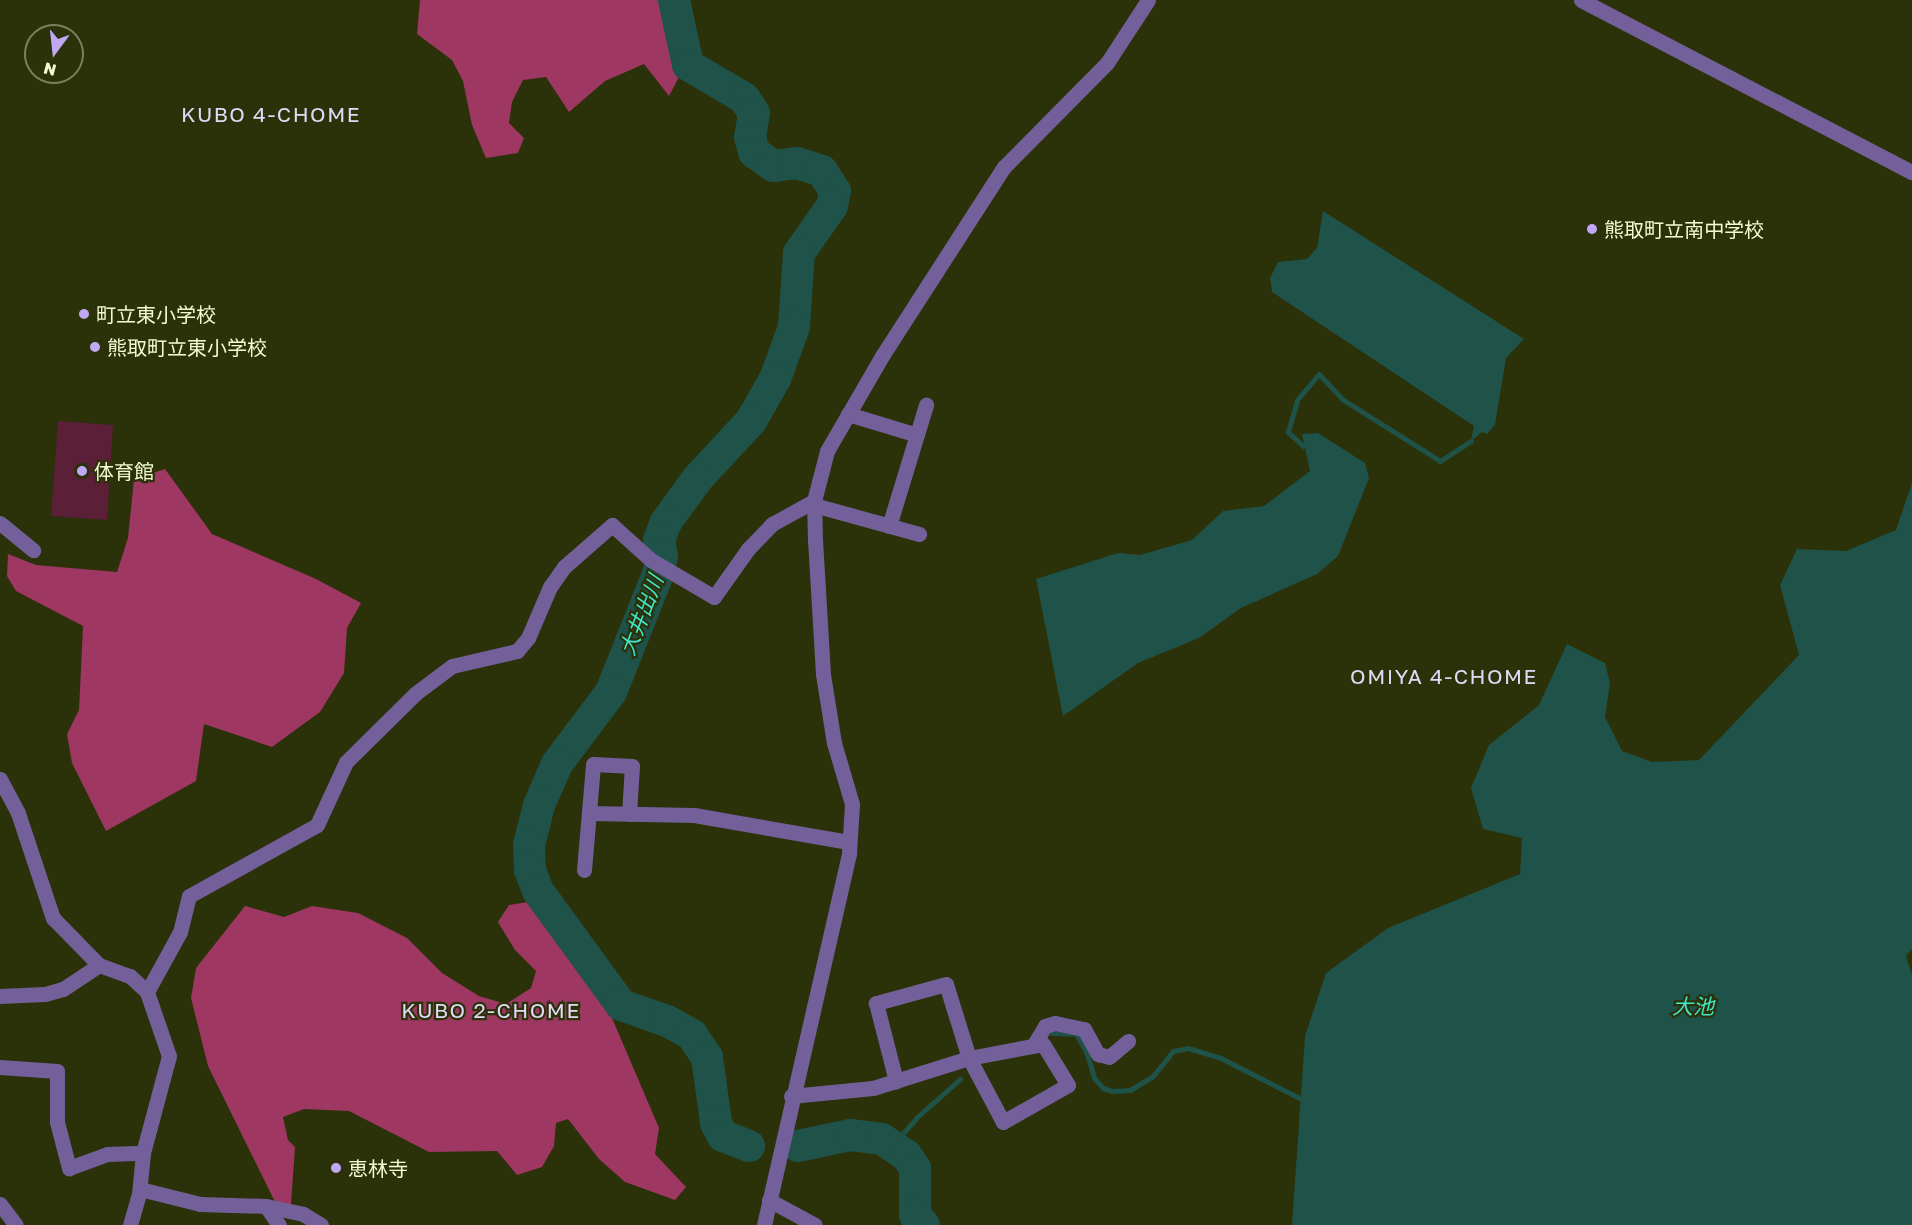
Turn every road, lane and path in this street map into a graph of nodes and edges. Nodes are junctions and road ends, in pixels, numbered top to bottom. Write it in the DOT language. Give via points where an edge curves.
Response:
graph roads {
  1 [pos="1148,0"];
  2 [pos="1581,0"];
  3 [pos="1912,172"];
  4 [pos="926,405"];
  5 [pos="848,414"];
  6 [pos="918,435"];
  7 [pos="814,503"];
  8 [pos="0,523"];
  9 [pos="889,526"];
  10 [pos="919,534"];
  11 [pos="33,550"];
  12 [pos="0,779"];
  13 [pos="590,813"];
  14 [pos="629,814"];
  15 [pos="849,842"];
  16 [pos="584,870"];
  17 [pos="99,965"];
  18 [pos="147,992"];
  19 [pos="0,996"];
  20 [pos="1128,1041"];
  21 [pos="1033,1046"];
  22 [pos="969,1058"];
  23 [pos="0,1067"];
  24 [pos="896,1081"];
  25 [pos="791,1096"];
  26 [pos="143,1153"];
  27 [pos="140,1188"];
  28 [pos="770,1200"];
  29 [pos="0,1204"];
  30 [pos="266,1206"];
  31 [pos="16,1225"];
  32 [pos="130,1225"];
  33 [pos="279,1225"];
  34 [pos="321,1225"];
  35 [pos="764,1225"];
  36 [pos="815,1225"];
  1 -- 5 [label="street" via="1107,63 1004,167"];
  2 -- 3 [label="street"];
  4 -- 6 [label="street"];
  5 -- 6 [label="street"];
  5 -- 7 [label="street" via="827,451"];
  6 -- 9 [label="street"];
  7 -- 9 [label="street"];
  7 -- 15 [label="street" via="824,674 834,743 852,804"];
  7 -- 18 [label="street" via="772,524 748,549 714,597 651,560 612,525 564,567 550,587 528,638 517,651 452,666 416,693 346,762 316,825 189,896 180,932"];
  8 -- 11 [label="street"];
  9 -- 10 [label="street"];
  12 -- 17 [label="street" via="18,813 53,918"];
  13 -- 14 [label="street"];
  13 -- 14 [label="street" via="593,764 632,766"];
  13 -- 16 [label="street"];
  14 -- 15 [label="street" via="694,814"];
  15 -- 25 [label="street"];
  17 -- 18 [label="street" via="130,976"];
  17 -- 19 [label="street" via="63,989"];
  18 -- 26 [label="street" via="170,1056"];
  20 -- 21 [label="street" via="1109,1058 1098,1054 1084,1029 1055,1023 1045,1026"];
  21 -- 22 [label="street"];
  21 -- 22 [label="street" via="1043,1044 1068,1085 1003,1122"];
  22 -- 24 [label="street"];
  22 -- 24 [label="street" via="946,984 876,1003"];
  23 -- 26 [label="street" via="57,1071 57,1122 69,1168 107,1154"];
  24 -- 25 [label="street" via="873,1088"];
  25 -- 28 [label="street"];
  26 -- 27 [label="street"];
  27 -- 30 [label="street" via="200,1204"];
  27 -- 32 [label="street"];
  28 -- 35 [label="street"];
  28 -- 36 [label="street"];
  29 -- 31 [label="street"];
  30 -- 33 [label="street"];
  30 -- 34 [label="street" via="303,1214"];
}
